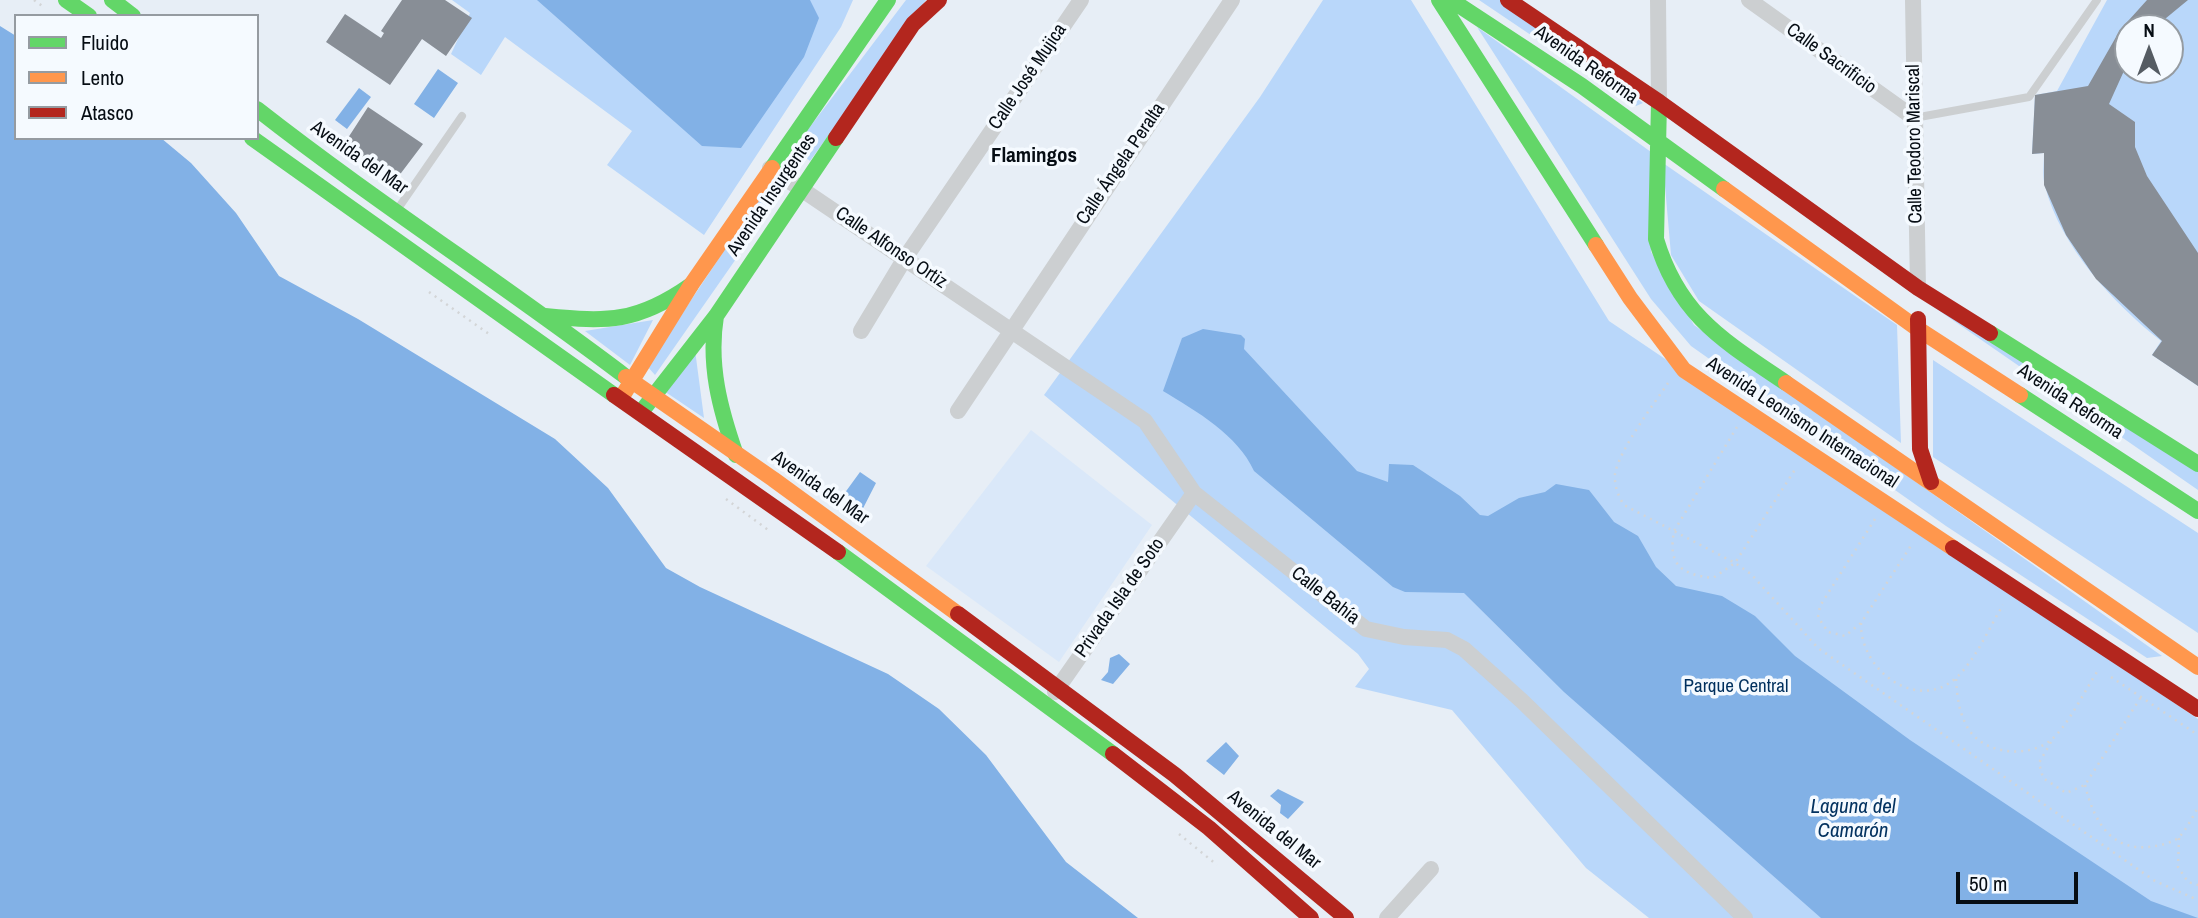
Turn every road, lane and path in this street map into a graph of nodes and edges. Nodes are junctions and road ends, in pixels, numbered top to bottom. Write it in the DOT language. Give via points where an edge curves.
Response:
graph roads {
  1 [pos="34,0"];
  2 [pos="66,0"];
  3 [pos="111,0"];
  4 [pos="888,0"];
  5 [pos="939,0"];
  6 [pos="1081,0"];
  7 [pos="1232,0"];
  8 [pos="1439,0"];
  9 [pos="1451,0"];
  10 [pos="1508,0"];
  11 [pos="1529,0"];
  12 [pos="1658,0"];
  13 [pos="1749,0"];
  14 [pos="1913,0"];
  15 [pos="2097,0"];
  16 [pos="49,14"];
  17 [pos="86,14"];
  18 [pos="130,14"];
  19 [pos="1540,21"];
  20 [pos="1659,102"];
  21 [pos="259,111"];
  22 [pos="462,116"];
  23 [pos="1914,118"];
  24 [pos="255,140"];
  25 [pos="1659,144"];
  26 [pos="770,168"];
  27 [pos="802,187"];
  28 [pos="397,211"];
  29 [pos="375,226"];
  30 [pos="905,258"];
  31 [pos="691,285"];
  32 [pos="1918,288"];
  33 [pos="545,316"];
  34 [pos="716,316"];
  35 [pos="1010,329"];
  36 [pos="1918,329"];
  37 [pos="861,331"];
  38 [pos="1684,370"];
  39 [pos="631,381"];
  40 [pos="652,396"];
  41 [pos="621,400"];
  42 [pos="958,411"];
  43 [pos="640,414"];
  44 [pos="1737,427"];
  45 [pos="736,455"];
  46 [pos="2198,464"];
  47 [pos="1797,467"];
  48 [pos="1931,482"];
  49 [pos="1194,493"];
  50 [pos="2198,510"];
  51 [pos="1875,520"];
  52 [pos="1674,531"];
  53 [pos="1912,544"];
  54 [pos="1735,563"];
  55 [pos="2003,605"];
  56 [pos="1861,623"];
  57 [pos="2198,667"];
  58 [pos="2099,669"];
  59 [pos="1956,678"];
  60 [pos="1058,687"];
  61 [pos="2141,697"];
  62 [pos="1046,703"];
  63 [pos="2198,709"];
  64 [pos="2053,739"];
  65 [pos="2085,785"];
  66 [pos="2198,808"];
  67 [pos="2179,838"];
  68 [pos="1431,869"];
  69 [pos="2198,884"];
  70 [pos="2198,900"];
  71 [pos="1311,918"];
  72 [pos="1346,918"];
  73 [pos="1387,918"];
  74 [pos="1745,918"];
  1 -- 16 [label="path"];
  2 -- 17 [label="main road"];
  3 -- 18 [label="main road"];
  4 -- 26 [label="main road, Avenida Insurgentes"];
  5 -- 27 [label="main road, Avenida Insurgentes" via="913,24"];
  6 -- 30 [label="street, Calle José Mujica"];
  7 -- 35 [label="street, Calle Ángela Peralta"];
  8 -- 38 [label="main road, Avenida Leonismo Internacional" via="1630,298"];
  9 -- 25 [label="main road, Avenida Reforma" via="1582,86"];
  10 -- 19 [label="main road, Avenida Reforma"];
  11 -- 19 [label="street"];
  12 -- 20 [label="street"];
  13 -- 23 [label="street, Calle Sacrificio"];
  14 -- 23 [label="street, Calle Teodoro Mariscal"];
  15 -- 23 [label="lane" via="2029,97"];
  19 -- 20 [label="main road, Avenida Reforma"];
  20 -- 25 [label="main road, Avenida Reforma"];
  20 -- 32 [label="main road, Avenida Reforma"];
  21 -- 28 [label="main road, Avenida del Mar"];
  22 -- 28 [label="lane"];
  23 -- 32 [label="street, Calle Teodoro Mariscal"];
  24 -- 29 [label="main road, Avenida del Mar"];
  25 -- 36 [label="main road, Avenida Reforma"];
  25 -- 48 [label="main road, Avenida Leonismo Internacional" via="1658,248 1693,313 1732,346"];
  26 -- 27 [label="street, Calle Alfonso Ortiz"];
  26 -- 31 [label="main road, Avenida Insurgentes"];
  27 -- 30 [label="street, Calle Alfonso Ortiz"];
  27 -- 34 [label="main road, Avenida Insurgentes"];
  28 -- 29 [label="lane"];
  28 -- 33 [label="main road, Avenida del Mar"];
  29 -- 41 [label="main road, Avenida del Mar"];
  30 -- 35 [label="street, Calle Alfonso Ortiz"];
  30 -- 37 [label="street, Calle José Mujica"];
  31 -- 33 [label="main road" via="649,311 630,316"];
  31 -- 39 [label="main road, Avenida Insurgentes"];
  32 -- 36 [label="main road"];
  32 -- 46 [label="main road, Avenida Reforma"];
  33 -- 39 [label="main road, Avenida del Mar"];
  34 -- 40 [label="main road, Avenida Insurgentes"];
  34 -- 45 [label="main road" via="710,340 714,379"];
  35 -- 42 [label="street, Calle Ángela Peralta"];
  35 -- 49 [label="street, Calle Bahía" via="1145,421"];
  36 -- 48 [label="main road" via="1920,449"];
  36 -- 50 [label="main road, Avenida Reforma"];
  38 -- 52 [label="path" via="1669,382 1615,473 1624,505"];
  38 -- 63 [label="main road, Avenida Leonismo Internacional"];
  39 -- 40 [label="main road, Avenida del Mar"];
  39 -- 41 [label="main road, Avenida Insurgentes"];
  40 -- 43 [label="main road, Avenida Insurgentes"];
  40 -- 45 [label="main road, Avenida del Mar"];
  41 -- 43 [label="main road, Avenida del Mar"];
  43 -- 62 [label="main road, Avenida del Mar"];
  44 -- 52 [label="path"];
  45 -- 60 [label="main road, Avenida del Mar"];
  47 -- 54 [label="path"];
  48 -- 57 [label="main road, Avenida Leonismo Internacional"];
  49 -- 60 [label="street, Privada Isla de Soto"];
  49 -- 74 [label="street, Calle Bahía" via="1366,629 1447,640 1464,649"];
  51 -- 56 [label="path" via="1819,606 1822,625 1837,635 1845,636"];
  52 -- 54 [label="path"];
  52 -- 54 [label="path" via="1674,561 1683,570 1713,578"];
  53 -- 56 [label="path"];
  54 -- 70 [label="path" via="1751,574 1818,648 2155,881"];
  55 -- 59 [label="path"];
  56 -- 59 [label="path" via="1869,660 1891,682 1918,690 1943,686"];
  58 -- 64 [label="path"];
  59 -- 64 [label="path" via="1958,705 1970,732 1992,747 2013,753"];
  60 -- 62 [label="street, Privada Isla de Soto"];
  60 -- 72 [label="main road, Avenida del Mar" via="1175,775"];
  61 -- 65 [label="path"];
  62 -- 71 [label="main road, Avenida del Mar" via="1209,828"];
  64 -- 65 [label="path" via="2039,764 2043,778 2066,793"];
  65 -- 67 [label="path" via="2092,814 2109,834 2131,849"];
  66 -- 67 [label="path"];
  67 -- 69 [label="path" via="2178,867 2188,882"];
  68 -- 73 [label="street"];
}
